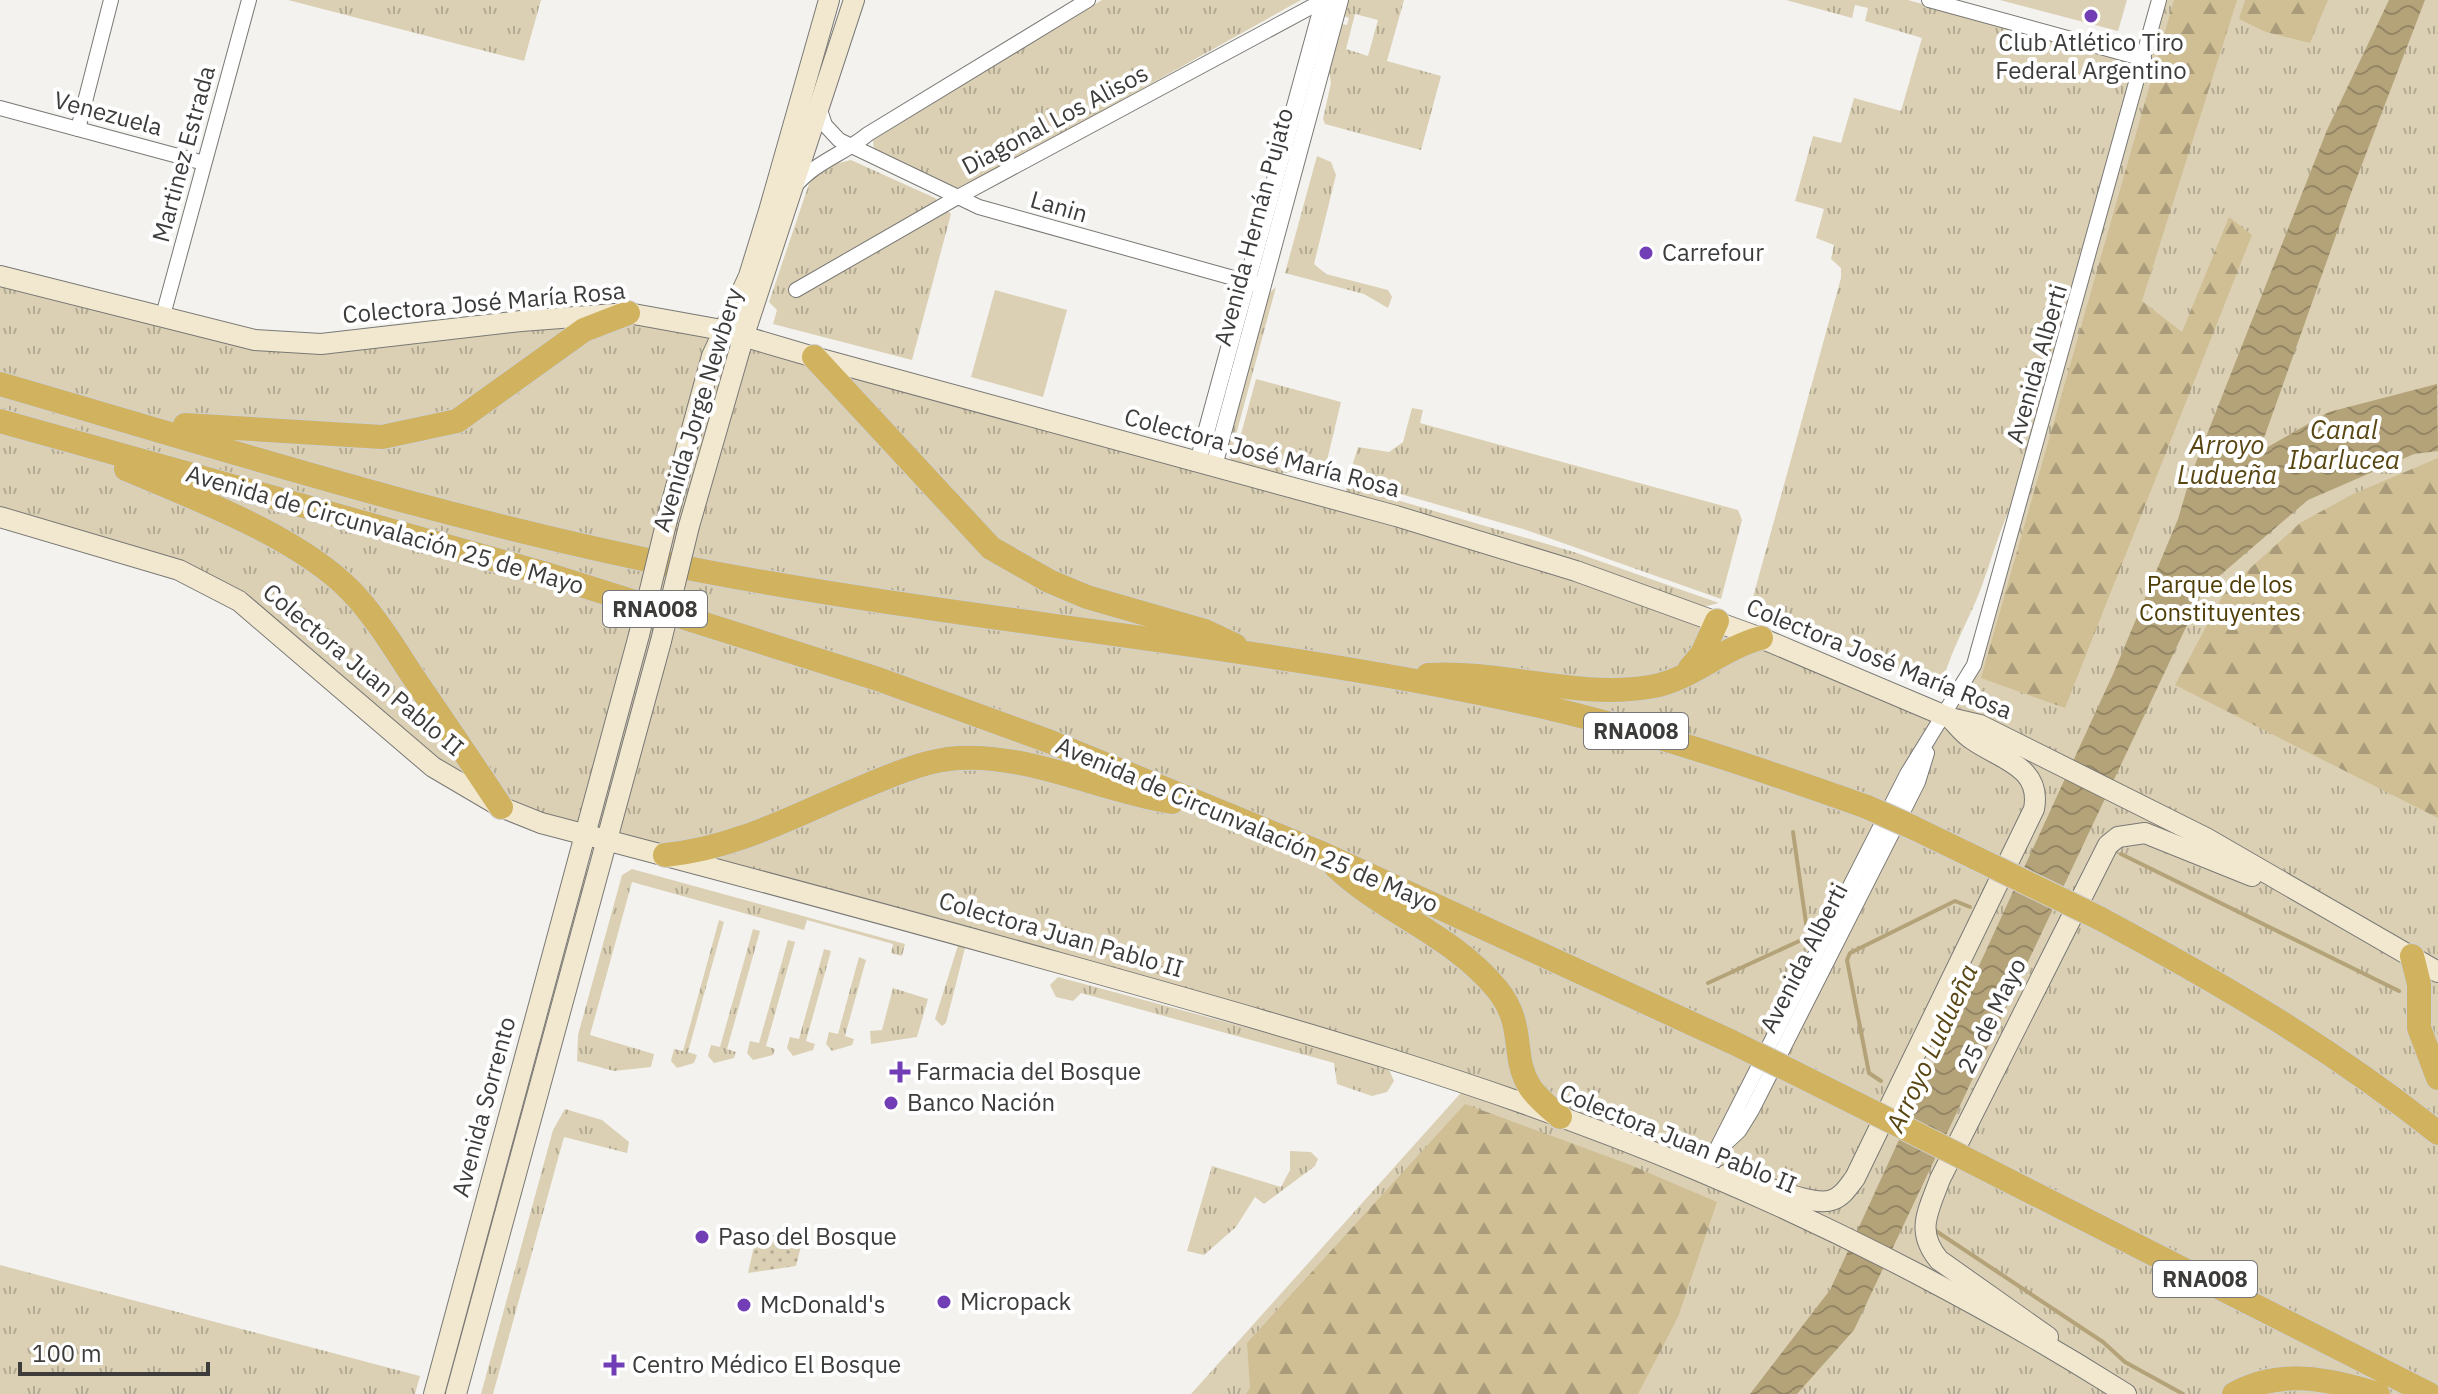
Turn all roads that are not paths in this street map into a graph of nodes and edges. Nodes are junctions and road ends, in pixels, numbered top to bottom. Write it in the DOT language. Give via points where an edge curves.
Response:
graph roads {
  1 [pos="111,0"];
  2 [pos="249,0"];
  3 [pos="829,0"];
  4 [pos="854,0"];
  5 [pos="1088,0"];
  6 [pos="1929,0"];
  7 [pos="2159,0"];
  8 [pos="1332,1"];
  9 [pos="2144,59"];
  10 [pos="819,107"];
  11 [pos="0,108"];
  12 [pos="78,129"];
  13 [pos="852,147"];
  14 [pos="204,163"];
  15 [pos="794,188"];
  16 [pos="956,198"];
  17 [pos="0,276"];
  18 [pos="1255,284"];
  19 [pos="796,290"];
  20 [pos="628,313"];
  21 [pos="162,319"];
  22 [pos="722,330"];
  23 [pos="744,335"];
  24 [pos="814,357"];
  25 [pos="0,384"];
  26 [pos="117,418"];
  27 [pos="0,421"];
  28 [pos="82,444"];
  29 [pos="1206,464"];
  30 [pos="0,517"];
  31 [pos="1717,621"];
  32 [pos="1761,638"];
  33 [pos="1263,657"];
  34 [pos="1681,677"];
  35 [pos="1398,678"];
  36 [pos="1942,721"];
  37 [pos="501,807"];
  38 [pos="1216,808"];
  39 [pos="585,834"];
  40 [pos="606,840"];
  41 [pos="1319,852"];
  42 [pos="665,855"];
  43 [pos="2323,903"];
  44 [pos="2412,956"];
  45 [pos="2438,972"];
  46 [pos="2438,1078"];
  47 [pos="1560,1117"];
  48 [pos="2438,1133"];
  49 [pos="1697,1170"];
  50 [pos="2084,1367"];
  51 [pos="434,1394"];
  52 [pos="456,1394"];
  53 [pos="2126,1394"];
  54 [pos="2234,1394"];
  55 [pos="2378,1394"];
  56 [pos="2429,1394"];
  1 -- 12 [label="street"];
  2 -- 14 [label="street, Martinez Estrada"];
  3 -- 22 [label="main road, Avenida Jorge Newbery" via="749,276"];
  4 -- 10 [label="main road, Avenida Jorge Newbery"];
  5 -- 13 [label="street"];
  6 -- 9 [label="street"];
  7 -- 9 [label="street, Avenida Alberti"];
  8 -- 16 [label="street, Diagonal Los Alisos"];
  8 -- 18 [label="street, Avenida Hernán Pujato"];
  9 -- 36 [label="street, Avenida Alberti" via="1991,611 1968,680"];
  10 -- 13 [label="street, Lanin" via="831,133"];
  10 -- 15 [label="main road, Avenida Jorge Newbery"];
  11 -- 12 [label="street, Venezuela"];
  12 -- 14 [label="street, Venezuela"];
  13 -- 15 [label="street" via="822,161"];
  13 -- 16 [label="street, Lanin"];
  14 -- 21 [label="street, Martinez Estrada"];
  15 -- 23 [label="main road, Avenida Jorge Newbery"];
  16 -- 18 [label="street, Lanin"];
  16 -- 19 [label="street, Diagonal Los Alisos"];
  17 -- 21 [label="main road, Colectora José María Rosa"];
  18 -- 29 [label="street, Avenida Hernán Pujato"];
  20 -- 21 [label="main road, Colectora José María Rosa" via="321,344 255,340"];
  20 -- 22 [label="main road, Colectora José María Rosa"];
  20 -- 26 [label="highway" via="584,330 457,421 382,437 252,432"];
  22 -- 23 [label="main road, Colectora José María Rosa"];
  22 -- 39 [label="main road, Avenida Jorge Newbery, bridge"];
  23 -- 24 [label="main road, Colectora José María Rosa"];
  23 -- 40 [label="main road, Avenida Jorge Newbery, bridge"];
  24 -- 29 [label="main road, Colectora José María Rosa"];
  24 -- 33 [label="highway" via="991,548 1087,597 1205,631"];
  25 -- 26 [label="highway, Avenida de Circunvalación 25 de Mayo / RNA008"];
  26 -- 33 [label="highway, Avenida de Circunvalación 25 de Mayo / RNA008" via="634,557 842,595"];
  27 -- 28 [label="highway, Avenida de Circunvalación 25 de Mayo / RNA008"];
  28 -- 37 [label="highway" via="124,468 220,508 302,554 350,590"];
  28 -- 38 [label="highway, Avenida de Circunvalación 25 de Mayo / RNA008" via="713,625 892,684"];
  29 -- 31 [label="main road, Colectora José María Rosa" via="1576,571"];
  30 -- 37 [label="main road, Colectora Juan Pablo II" via="179,570 239,601 433,767"];
  31 -- 32 [label="main road, Colectora José María Rosa"];
  31 -- 34 [label="highway" via="1702,654"];
  32 -- 34 [label="highway" via="1728,648"];
  32 -- 36 [label="main road, Colectora José María Rosa"];
  33 -- 35 [label="highway, Avenida de Circunvalación 25 de Mayo / RNA008"];
  34 -- 35 [label="highway" via="1649,687 1618,688 1464,673"];
  35 -- 48 [label="highway, Avenida de Circunvalación 25 de Mayo / RNA008, bridge" via="1609,723 1867,807 2099,918 2212,979"];
  36 -- 43 [label="main road, Colectora José María Rosa" via="1980,725 2128,797"];
  36 -- 49 [label="street, Avenida Alberti" via="1918,782 1752,1110 1739,1131"];
  36 -- 49 [label="main road" via="2022,768 2037,794 1855,1178 1842,1194 1813,1201 1750,1179"];
  37 -- 39 [label="main road, Colectora Juan Pablo II"];
  38 -- 41 [label="highway, Avenida de Circunvalación 25 de Mayo / RNA008"];
  38 -- 42 [label="highway" via="1138,797 1022,765 958,758 893,775 738,841"];
  39 -- 40 [label="main road, Colectora Juan Pablo II"];
  39 -- 51 [label="main road, Avenida Sorrento"];
  40 -- 42 [label="main road, Colectora Juan Pablo II"];
  40 -- 52 [label="main road, Avenida Sorrento"];
  41 -- 47 [label="highway" via="1359,889 1390,904 1461,954 1498,990 1518,1028 1520,1060 1530,1086"];
  41 -- 56 [label="highway, Avenida de Circunvalación 25 de Mayo / RNA008, bridge" via="1732,1042"];
  42 -- 47 [label="main road, Colectora Juan Pablo II" via="1298,1030"];
  43 -- 44 [label="main road, Colectora José María Rosa"];
  43 -- 50 [label="main road, 25 de Mayo" via="2145,833 2118,837 2098,861 1940,1179 1924,1233 1939,1260"];
  44 -- 45 [label="main road, Colectora José María Rosa"];
  44 -- 46 [label="highway" via="2419,984 2419,1028"];
  47 -- 49 [label="main road, Colectora Juan Pablo II"];
  49 -- 50 [label="main road, Colectora Juan Pablo II" via="1911,1273"];
  50 -- 53 [label="main road, Colectora Juan Pablo II"];
  54 -- 55 [label="highway" via="2269,1379 2287,1378"];
}
